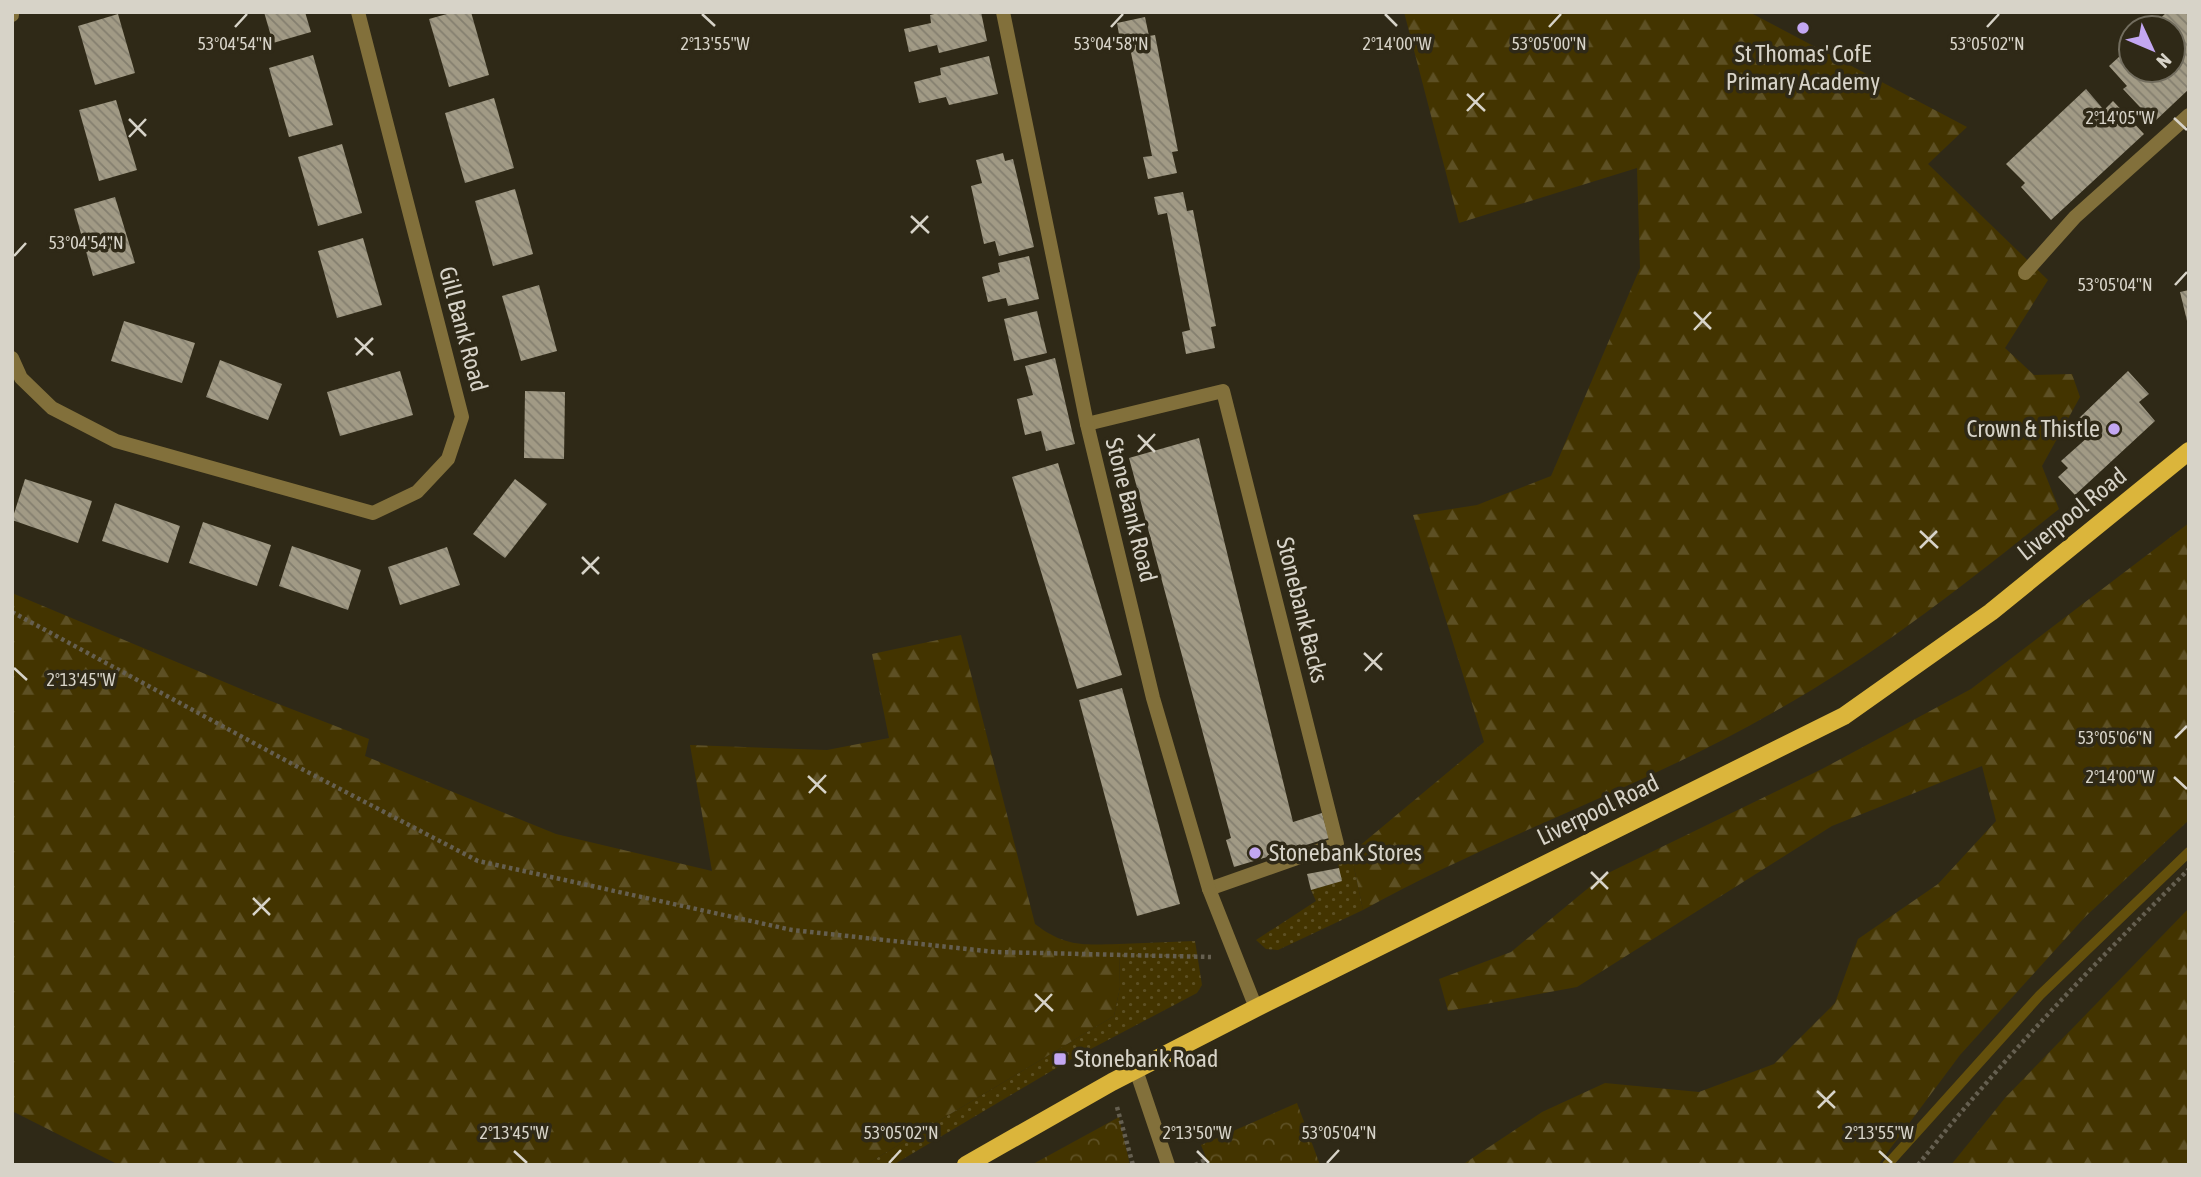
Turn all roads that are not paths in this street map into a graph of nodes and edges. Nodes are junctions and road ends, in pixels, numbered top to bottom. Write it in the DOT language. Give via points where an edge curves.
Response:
graph roads {
  1 [pos="358,12"];
  2 [pos="1003,12"];
  3 [pos="2189,115"];
  4 [pos="2025,273"];
  5 [pos="12,358"];
  6 [pos="1087,424"];
  7 [pos="2189,452"];
  8 [pos="1209,889"];
  9 [pos="1256,1008"];
  10 [pos="1136,1070"];
  11 [pos="965,1165"];
  12 [pos="1168,1165"];
  1 -- 5 [label="street, Gill Bank Road" via="463,417 448,459 417,492 373,513 116,440 52,408 21,378"];
  2 -- 6 [label="street, Stone Bank Road"];
  3 -- 4 [label="street" via="2075,217"];
  6 -- 8 [label="street, Stone Bank Road" via="1153,698"];
  6 -- 8 [label="street, Stonebank Backs" via="1223,391 1337,844"];
  7 -- 9 [label="main road, Liverpool Road" via="1991,612 1844,716"];
  8 -- 9 [label="street, Stone Bank Road"];
  9 -- 10 [label="main road, Liverpool Road"];
  10 -- 11 [label="main road, Liverpool Road"];
  10 -- 12 [label="street"];
}
